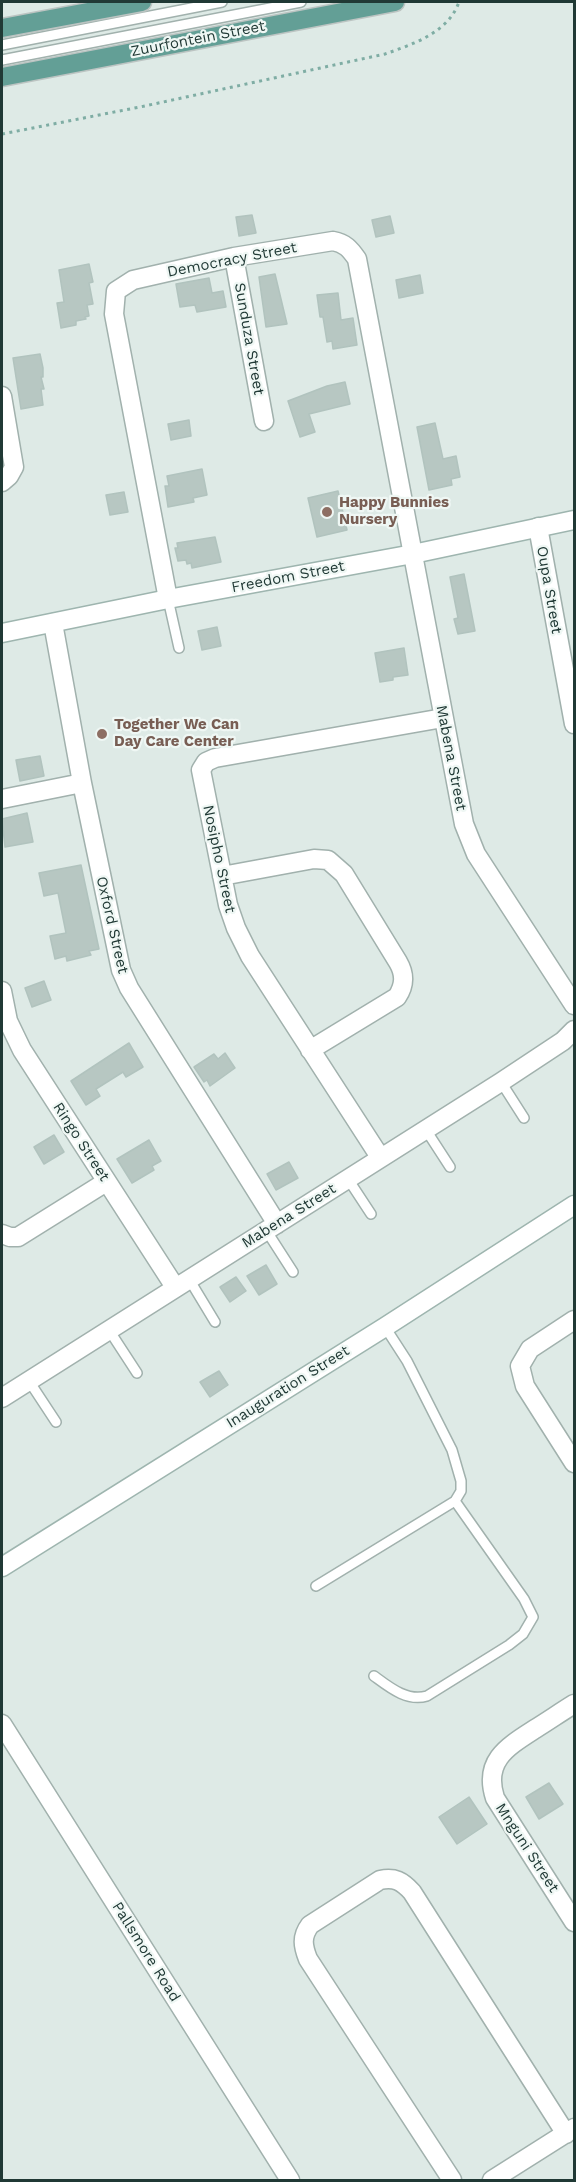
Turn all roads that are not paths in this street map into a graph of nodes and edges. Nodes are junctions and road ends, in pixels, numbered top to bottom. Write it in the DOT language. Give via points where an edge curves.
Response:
graph roads {
  1 [pos="142,2"];
  2 [pos="222,2"];
  3 [pos="301,2"];
  4 [pos="395,2"];
  5 [pos="2,28"];
  6 [pos="2,45"];
  7 [pos="2,60"];
  8 [pos="2,77"];
  9 [pos="234,257"];
  10 [pos="2,396"];
  11 [pos="264,421"];
  12 [pos="2,482"];
  13 [pos="574,520"];
  14 [pos="538,527"];
  15 [pos="412,554"];
  16 [pos="168,599"];
  17 [pos="53,623"];
  18 [pos="2,633"];
  19 [pos="179,648"];
  20 [pos="443,718"];
  21 [pos="574,724"];
  22 [pos="82,783"];
  23 [pos="2,800"];
  24 [pos="222,876"];
  25 [pos="2,991"];
  26 [pos="574,1005"];
  27 [pos="574,1030"];
  28 [pos="310,1050"];
  29 [pos="501,1082"];
  30 [pos="524,1118"];
  31 [pos="426,1130"];
  32 [pos="380,1157"];
  33 [pos="450,1167"];
  34 [pos="348,1179"];
  35 [pos="106,1182"];
  36 [pos="574,1205"];
  37 [pos="371,1214"];
  38 [pos="272,1227"];
  39 [pos="10,1236"];
  40 [pos="293,1272"];
  41 [pos="182,1283"];
  42 [pos="574,1320"];
  43 [pos="215,1322"];
  44 [pos="385,1327"];
  45 [pos="109,1330"];
  46 [pos="137,1373"];
  47 [pos="29,1381"];
  48 [pos="2,1398"];
  49 [pos="56,1422"];
  50 [pos="574,1464"];
  51 [pos="455,1501"];
  52 [pos="2,1567"];
  53 [pos="316,1586"];
  54 [pos="374,1676"];
  55 [pos="574,1704"];
  56 [pos="2,1724"];
  57 [pos="574,1922"];
  58 [pos="570,2131"];
  59 [pos="290,2181"];
  60 [pos="452,2181"];
  61 [pos="492,2181"];
  1 -- 5 [label="main road"];
  2 -- 6 [label="lane"];
  3 -- 7 [label="lane"];
  4 -- 8 [label="main road, Zuurfontein Street"];
  9 -- 11 [label="street, Sunduza Street"];
  9 -- 15 [label="street, Democracy Street" via="333,241 347,246 357,259"];
  9 -- 16 [label="street, Democracy Street" via="133,280 116,291 114,301"];
  10 -- 12 [label="street" via="14,467"];
  13 -- 14 [label="street, Freedom Street"];
  14 -- 15 [label="street, Freedom Street"];
  14 -- 21 [label="street, Oupa Street"];
  15 -- 16 [label="street, Freedom Street"];
  15 -- 20 [label="street, Mabena Street"];
  16 -- 17 [label="street, Freedom Street"];
  16 -- 19 [label="lane"];
  17 -- 18 [label="street, Freedom Street"];
  17 -- 22 [label="street, Oxford Street"];
  20 -- 24 [label="street, Nosipho Street" via="206,762 201,776"];
  20 -- 26 [label="street, Mabena Street" via="470,843"];
  22 -- 23 [label="street"];
  22 -- 38 [label="street, Oxford Street" via="125,980"];
  24 -- 28 [label="street, Nosipho Street" via="241,938"];
  24 -- 28 [label="street" via="314,859 328,860 344,874 402,969 403,985 397,997"];
  25 -- 35 [label="street, Ringo Street" via="8,1021 22,1050"];
  27 -- 29 [label="street, Mabena Street"];
  28 -- 32 [label="street, Nosipho Street"];
  29 -- 30 [label="lane"];
  29 -- 31 [label="street, Mabena Street"];
  31 -- 32 [label="street, Mabena Street"];
  31 -- 33 [label="lane"];
  32 -- 34 [label="street, Mabena Street"];
  34 -- 37 [label="lane"];
  34 -- 38 [label="street, Mabena Street"];
  35 -- 39 [label="street"];
  35 -- 41 [label="street, Ringo Street"];
  36 -- 44 [label="street, Inauguration Street"];
  38 -- 40 [label="lane"];
  38 -- 41 [label="street, Mabena Street"];
  41 -- 43 [label="lane"];
  41 -- 45 [label="street, Mabena Street"];
  42 -- 50 [label="street" via="530,1348 520,1366 525,1386"];
  44 -- 51 [label="lane" via="407,1361 452,1450 461,1480 461,1491"];
  44 -- 52 [label="street, Inauguration Street"];
  45 -- 46 [label="lane"];
  45 -- 47 [label="street, Mabena Street"];
  47 -- 48 [label="street, Mabena Street"];
  47 -- 49 [label="lane"];
  51 -- 53 [label="lane"];
  51 -- 54 [label="lane" via="524,1599 533,1617 531,1623 509,1645 427,1696 418,1698 401,1693"];
  55 -- 57 [label="street, Mnguni Street" via="512,1744 498,1759 491,1778 495,1798"];
  56 -- 59 [label="street, Pallsmore Road"];
  58 -- 60 [label="street" via="412,1892 399,1880 380,1880 310,1925 304,1932 304,1949"];
  58 -- 61 [label="street"];
}
